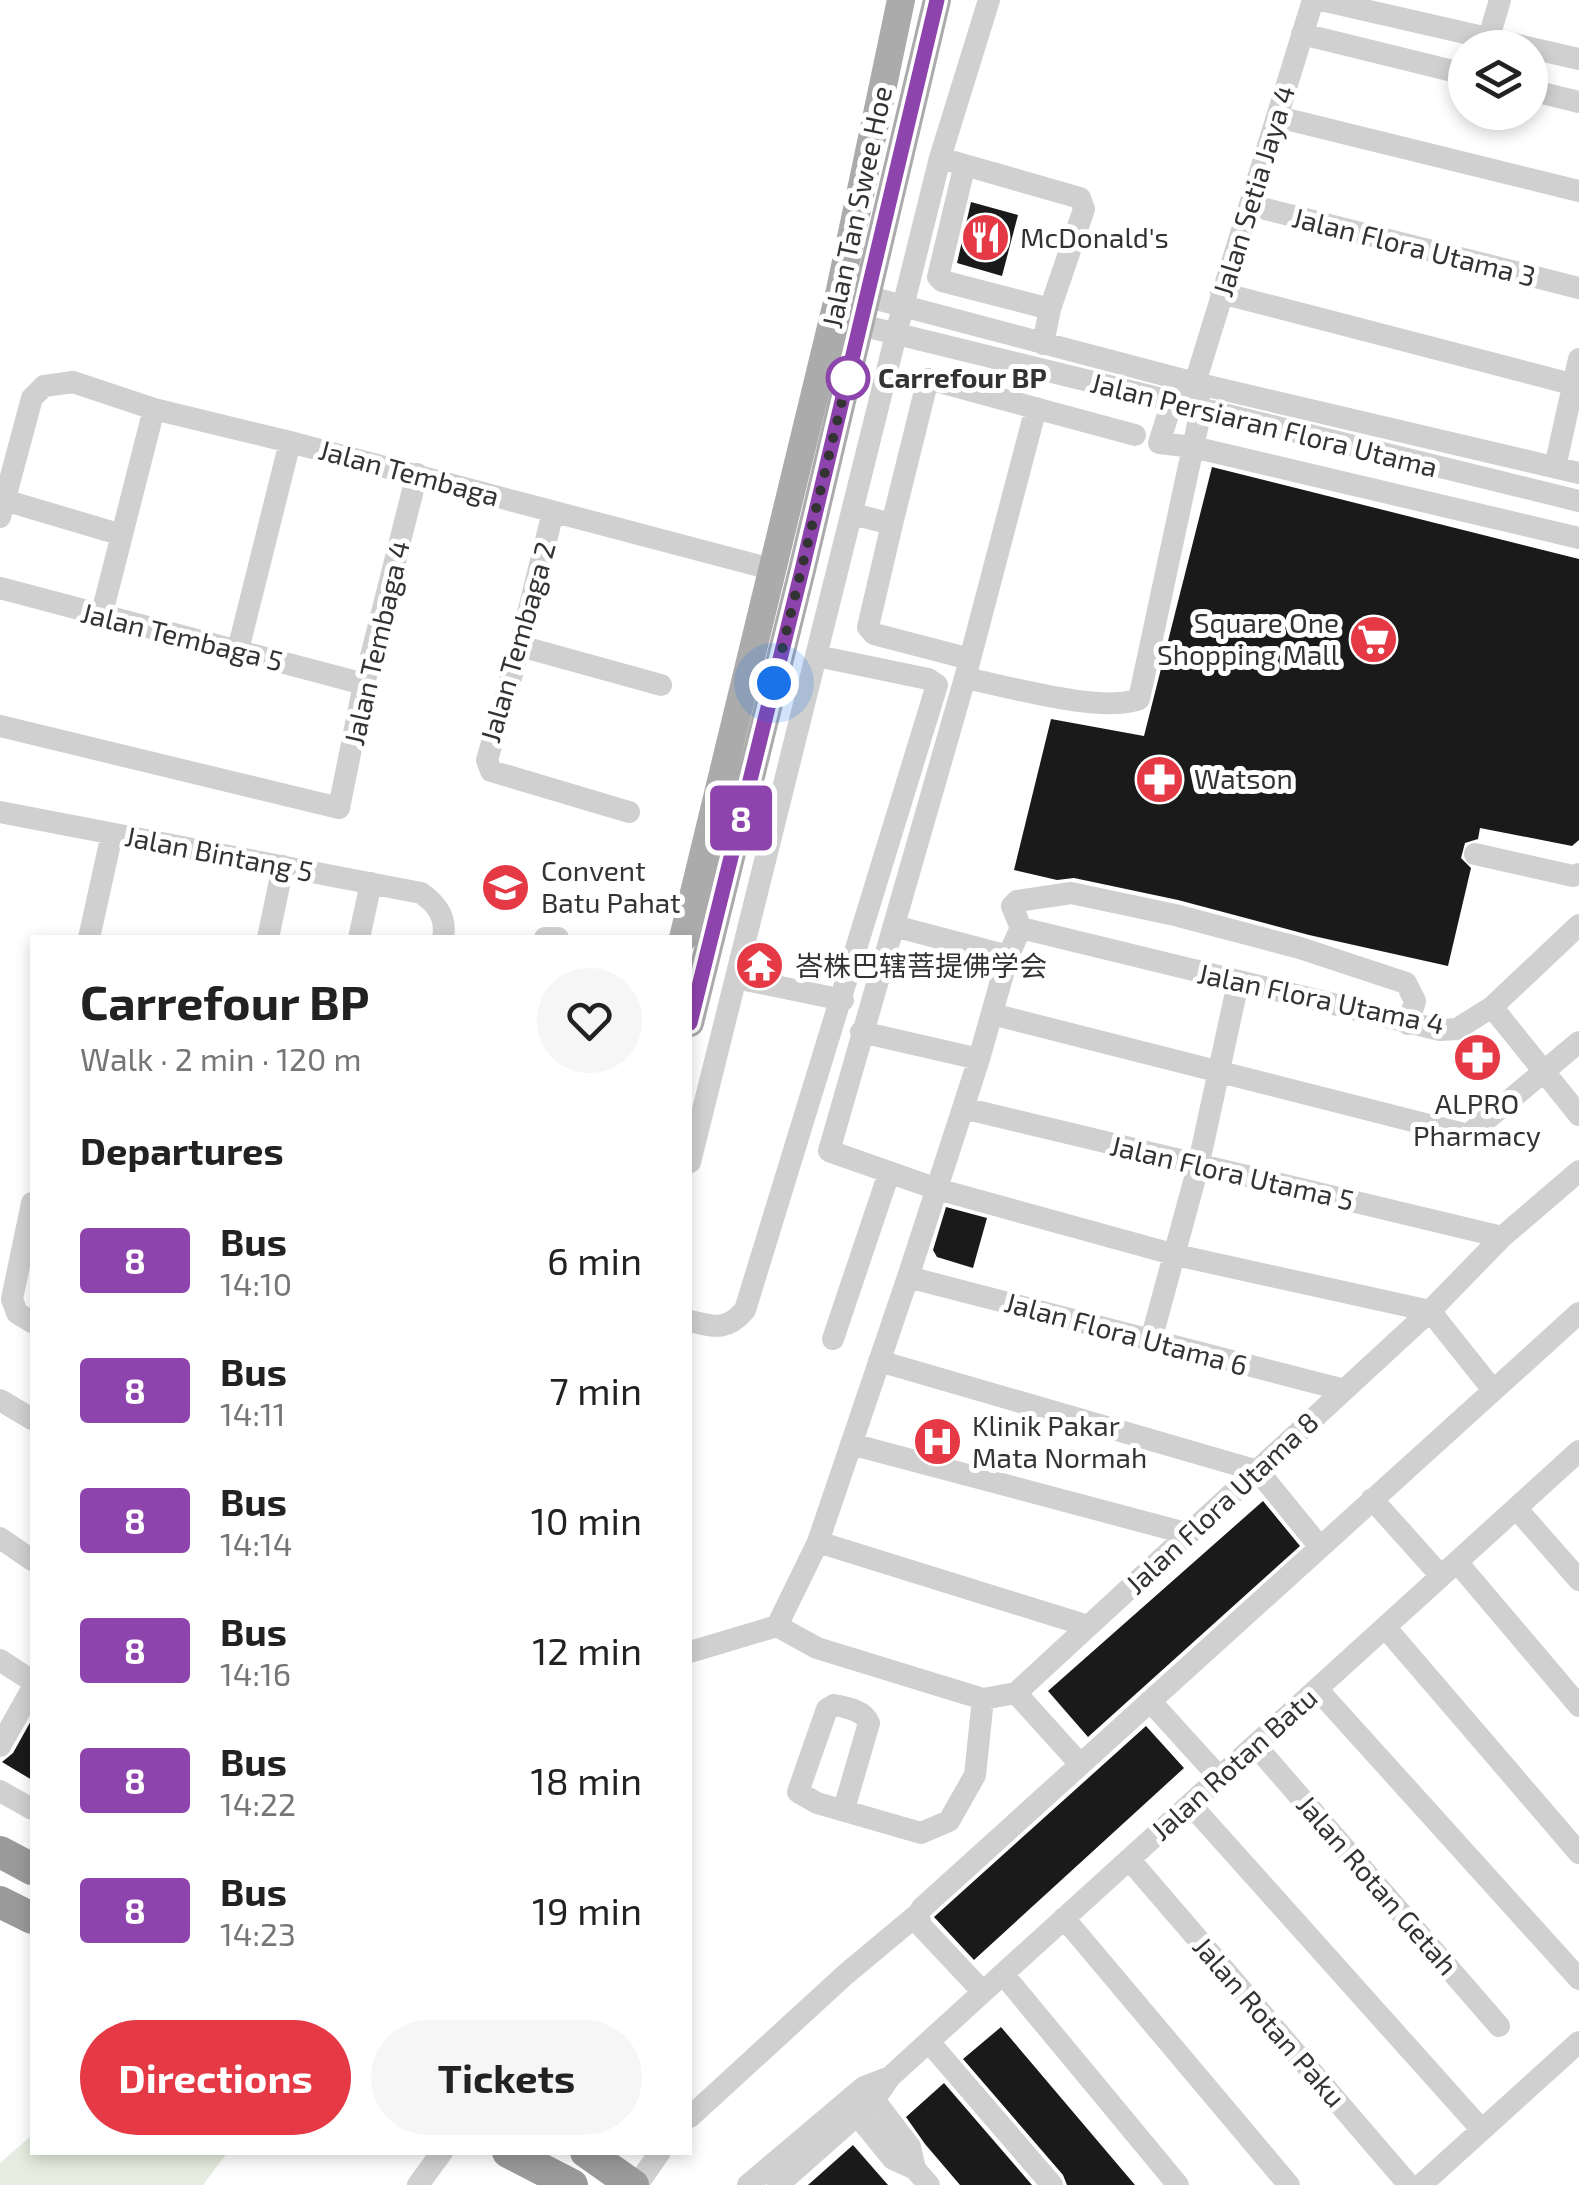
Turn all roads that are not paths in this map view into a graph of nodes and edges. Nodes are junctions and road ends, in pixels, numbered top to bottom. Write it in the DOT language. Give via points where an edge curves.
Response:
graph roads {
  1 [pos="901,0"];
  2 [pos="937,0"];
  3 [pos="988,0"];
  4 [pos="1313,0"];
  5 [pos="1321,0"];
  6 [pos="1500,0"];
  7 [pos="1388,6"];
  8 [pos="1469,30"];
  9 [pos="1491,30"];
  10 [pos="1302,34"];
  11 [pos="1548,51"];
  12 [pos="1579,59"];
  13 [pos="1448,70"];
  14 [pos="1548,94"];
  15 [pos="1579,102"];
  16 [pos="1278,117"];
  17 [pos="940,158"];
  18 [pos="964,168"];
  19 [pos="1579,192"];
  20 [pos="1250,205"];
  21 [pos="1579,288"];
  22 [pos="853,293"];
  23 [pos="1222,293"];
  24 [pos="903,306"];
  25 [pos="1050,309"];
  26 [pos="846,322"];
  27 [pos="897,334"];
  28 [pos="1043,344"];
  29 [pos="1579,359"];
  30 [pos="1195,382"];
  31 [pos="1576,385"];
  32 [pos="1172,402"];
  33 [pos="1036,408"];
  34 [pos="154,410"];
  35 [pos="1202,410"];
  36 [pos="1135,435"];
  37 [pos="290,442"];
  38 [pos="1193,446"];
  39 [pos="1554,467"];
  40 [pos="1579,473"];
  41 [pos="417,474"];
  42 [pos="1579,501"];
  43 [pos="2,509"];
  44 [pos="553,512"];
  45 [pos="854,514"];
  46 [pos="892,524"];
  47 [pos="122,535"];
  48 [pos="1579,538"];
  49 [pos="774,570"];
  50 [pos="0,588"];
  51 [pos="101,617"];
  52 [pos="520,646"];
  53 [pos="238,650"];
  54 [pos="817,656"];
  55 [pos="970,660"];
  56 [pos="364,684"];
  57 [pos="661,685"];
  58 [pos="0,726"];
  59 [pos="0,812"];
  60 [pos="629,812"];
  61 [pos="112,834"];
  62 [pos="1475,854"];
  63 [pos="284,866"];
  64 [pos="1579,874"];
  65 [pos="371,883"];
  66 [pos="1579,925"];
  67 [pos="894,926"];
  68 [pos="1026,928"];
  69 [pos="91,935"];
  70 [pos="269,935"];
  71 [pos="360,935"];
  72 [pos="442,935"];
  73 [pos="685,935"];
  74 [pos="1008,956"];
  75 [pos="736,978"];
  76 [pos="1238,983"];
  77 [pos="843,1000"];
  78 [pos="1492,1007"];
  79 [pos="692,1013"];
  80 [pos="992,1014"];
  81 [pos="1408,1024"];
  82 [pos="861,1032"];
  83 [pos="1579,1042"];
  84 [pos="979,1059"];
  85 [pos="1217,1072"];
  86 [pos="1545,1073"];
  87 [pos="963,1108"];
  88 [pos="1579,1115"];
  89 [pos="692,1154"];
  90 [pos="1198,1166"];
  91 [pos="889,1172"];
  92 [pos="1579,1172"];
  93 [pos="937,1189"];
  94 [pos="30,1213"];
  95 [pos="1502,1236"];
  96 [pos="1176,1254"];
  97 [pos="908,1277"];
  98 [pos="7,1310"];
  99 [pos="1430,1312"];
  100 [pos="1579,1313"];
  101 [pos="30,1321"];
  102 [pos="692,1322"];
  103 [pos="833,1339"];
  104 [pos="1151,1340"];
  105 [pos="879,1362"];
  106 [pos="1344,1390"];
  107 [pos="1493,1390"];
  108 [pos="0,1400"];
  109 [pos="30,1419"];
  110 [pos="851,1444"];
  111 [pos="1579,1450"];
  112 [pos="1258,1471"];
  113 [pos="1372,1500"];
  114 [pos="1516,1508"];
  115 [pos="1189,1534"];
  116 [pos="0,1538"];
  117 [pos="818,1542"];
  118 [pos="1320,1547"];
  119 [pos="30,1559"];
  120 [pos="1449,1569"];
  121 [pos="1579,1580"];
  122 [pos="776,1626"];
  123 [pos="1088,1626"];
  124 [pos="1385,1627"];
  125 [pos="692,1651"];
  126 [pos="0,1660"];
  127 [pos="30,1680"];
  128 [pos="1317,1688"];
  129 [pos="30,1693"];
  130 [pos="1016,1694"];
  131 [pos="983,1700"];
  132 [pos="1150,1701"];
  133 [pos="1579,1706"];
  134 [pos="1255,1744"];
  135 [pos="0,1746"];
  136 [pos="1080,1764"];
  137 [pos="1220,1777"];
  138 [pos="0,1791"];
  139 [pos="1190,1804"];
  140 [pos="30,1808"];
  141 [pos="844,1808"];
  142 [pos="0,1852"];
  143 [pos="1579,1852"];
  144 [pos="1130,1859"];
  145 [pos="30,1868"];
  146 [pos="0,1902"];
  147 [pos="918,1914"];
  148 [pos="30,1917"];
  149 [pos="1064,1918"];
  150 [pos="1003,1974"];
  151 [pos="1579,1979"];
  152 [pos="983,1992"];
  153 [pos="1499,2026"];
  154 [pos="929,2042"];
  155 [pos="1579,2042"];
  156 [pos="860,2101"];
  157 [pos="692,2114"];
  158 [pos="1482,2130"];
  159 [pos="440,2155"];
  160 [pos="514,2155"];
  161 [pos="590,2155"];
  162 [pos="658,2155"];
  163 [pos="922,2177"];
  164 [pos="787,2182"];
  165 [pos="418,2185"];
  166 [pos="572,2185"];
  167 [pos="635,2185"];
  168 [pos="748,2185"];
  169 [pos="1052,2185"];
  170 [pos="1178,2185"];
  171 [pos="1289,2185"];
  172 [pos="1408,2185"];
  173 [pos="1420,2185"];
  1 -- 22 [label="main road, Jalan Tan Swee Hoe"];
  2 -- 22 [label="main road, Jalan Tan Swee Hoe"];
  3 -- 17 [label="street"];
  4 -- 10 [label="street, Jalan Setia Jaya 4"];
  5 -- 7 [label="street"];
  6 -- 9 [label="street"];
  7 -- 8 [label="street"];
  10 -- 13 [label="street"];
  10 -- 16 [label="street, Jalan Setia Jaya 4"];
  11 -- 12 [label="street"];
  14 -- 15 [label="street"];
  16 -- 19 [label="street"];
  16 -- 20 [label="street, Jalan Setia Jaya 4"];
  17 -- 18 [label="street"];
  17 -- 24 [label="street"];
  18 -- 25 [label="street" via="938,277"];
  18 -- 25 [label="street" via="1080,198 1084,209"];
  20 -- 21 [label="street, Jalan Flora Utama 3"];
  20 -- 23 [label="street, Jalan Setia Jaya 4"];
  22 -- 24 [label="street, Jalan Persiaran Flora Utama"];
  22 -- 26 [label="main road, Jalan Tan Swee Hoe"];
  23 -- 30 [label="street, Jalan Setia Jaya 4"];
  23 -- 31 [label="street"];
  24 -- 27 [label="street"];
  24 -- 28 [label="street, Jalan Persiaran Flora Utama"];
  25 -- 28 [label="street"];
  26 -- 27 [label="street, Jalan Persiaran Flora Utama"];
  26 -- 49 [label="main road, Jalan Tan Swee Hoe"];
  26 -- 79 [label="main road, Jalan Tan Swee Hoe"];
  27 -- 32 [label="street, Jalan Persiaran Flora Utama"];
  27 -- 45 [label="street"];
  28 -- 30 [label="street, Jalan Persiaran Flora Utama"];
  29 -- 31 [label="street"];
  30 -- 32 [label="street"];
  30 -- 35 [label="street"];
  30 -- 39 [label="street, Jalan Persiaran Flora Utama"];
  31 -- 39 [label="street"];
  32 -- 35 [label="street, Jalan Persiaran Flora Utama"];
  32 -- 38 [label="street" via="1160,443"];
  33 -- 36 [label="street"];
  33 -- 46 [label="street" via="928,379"];
  33 -- 55 [label="street"];
  34 -- 37 [label="street, Jalan Tembaga"];
  34 -- 43 [label="street, Jalan Tembaga" via="73,382 44,386 27,411"];
  34 -- 47 [label="street"];
  35 -- 38 [label="street"];
  35 -- 42 [label="street, Jalan Persiaran Flora Utama"];
  37 -- 41 [label="street, Jalan Tembaga"];
  37 -- 53 [label="street"];
  38 -- 48 [label="street"];
  38 -- 55 [label="street" via="1139,699 1100,702"];
  39 -- 40 [label="street, Jalan Persiaran Flora Utama"];
  41 -- 44 [label="street, Jalan Tembaga"];
  41 -- 56 [label="street, Jalan Tembaga 4"];
  43 -- 47 [label="street"];
  44 -- 49 [label="street, Jalan Tembaga"];
  44 -- 52 [label="street, Jalan Tembaga 2"];
  45 -- 46 [label="street"];
  45 -- 54 [label="street"];
  46 -- 55 [label="street" via="868,626 874,634"];
  47 -- 51 [label="street"];
  49 -- 73 [label="main road, Jalan Tan Swee Hoe"];
  50 -- 51 [label="street, Jalan Tembaga 5"];
  51 -- 53 [label="street, Jalan Tembaga 5"];
  52 -- 57 [label="street"];
  52 -- 60 [label="street, Jalan Tembaga 2" via="486,754 492,770"];
  53 -- 56 [label="street, Jalan Tembaga 5"];
  54 -- 75 [label="street"];
  54 -- 77 [label="street" via="938,685"];
  55 -- 67 [label="street"];
  56 -- 58 [label="street, Jalan Tembaga 4" via="337,810"];
  59 -- 61 [label="street, Jalan Bintang 5"];
  61 -- 63 [label="street, Jalan Bintang 5"];
  61 -- 69 [label="street"];
  62 -- 64 [label="street"];
  63 -- 65 [label="street, Jalan Bintang 5"];
  63 -- 70 [label="street"];
  65 -- 71 [label="street"];
  65 -- 72 [label="street, Jalan Bintang 5" via="421,893 443,917"];
  66 -- 78 [label="street, Jalan Flora Utama 4"];
  67 -- 74 [label="street"];
  67 -- 82 [label="street"];
  68 -- 74 [label="street"];
  68 -- 76 [label="street, Jalan Flora Utama 4"];
  68 -- 81 [label="street" via="1012,913 1017,901 1071,893 1175,915 1406,984 1415,1000"];
  74 -- 80 [label="street"];
  75 -- 77 [label="street"];
  75 -- 89 [label="street"];
  76 -- 81 [label="street, Jalan Flora Utama 4"];
  76 -- 85 [label="street"];
  77 -- 102 [label="street" via="745,1310 721,1329"];
  78 -- 81 [label="street, Jalan Flora Utama 4" via="1456,1029"];
  78 -- 86 [label="street"];
  80 -- 84 [label="street"];
  80 -- 85 [label="street"];
  82 -- 84 [label="street"];
  82 -- 91 [label="street" via="828,1149"];
  83 -- 86 [label="street"];
  84 -- 87 [label="street"];
  85 -- 86 [label="street" via="1468,1135"];
  85 -- 90 [label="street"];
  86 -- 88 [label="street"];
  87 -- 90 [label="street, Jalan Flora Utama 5"];
  87 -- 93 [label="street"];
  90 -- 95 [label="street, Jalan Flora Utama 5"];
  90 -- 96 [label="street"];
  91 -- 93 [label="street"];
  91 -- 103 [label="street"];
  92 -- 95 [label="street, Jalan Flora Utama 8"];
  93 -- 96 [label="street"];
  93 -- 97 [label="street"];
  94 -- 98 [label="street"];
  95 -- 99 [label="street, Jalan Flora Utama 8"];
  96 -- 99 [label="street"];
  96 -- 104 [label="street"];
  97 -- 104 [label="street, Jalan Flora Utama 6"];
  97 -- 105 [label="street"];
  98 -- 101 [label="street"];
  99 -- 106 [label="street, Jalan Flora Utama 8"];
  99 -- 107 [label="street"];
  100 -- 107 [label="street"];
  104 -- 106 [label="street, Jalan Flora Utama 6"];
  105 -- 110 [label="street"];
  105 -- 112 [label="street"];
  106 -- 112 [label="street, Jalan Flora Utama 8"];
  107 -- 113 [label="street"];
  108 -- 109 [label="street"];
  110 -- 115 [label="street"];
  110 -- 117 [label="street"];
  111 -- 114 [label="street, Jalan Rotan Batu"];
  112 -- 115 [label="street, Jalan Flora Utama 8"];
  112 -- 118 [label="street"];
  113 -- 118 [label="street"];
  113 -- 120 [label="street"];
  114 -- 120 [label="street, Jalan Rotan Batu"];
  114 -- 121 [label="street"];
  115 -- 123 [label="street, Jalan Flora Utama 8"];
  116 -- 119 [label="street"];
  117 -- 122 [label="street"];
  117 -- 123 [label="street"];
  118 -- 132 [label="street"];
  120 -- 124 [label="street, Jalan Rotan Batu"];
  120 -- 133 [label="street"];
  122 -- 125 [label="street"];
  122 -- 131 [label="street" via="817,1648"];
  123 -- 130 [label="street, Jalan Flora Utama 8"];
  124 -- 128 [label="street, Jalan Rotan Batu"];
  124 -- 143 [label="street"];
  126 -- 127 [label="street"];
  128 -- 134 [label="street, Jalan Rotan Batu"];
  128 -- 151 [label="street"];
  129 -- 135 [label="street"];
  130 -- 131 [label="street"];
  130 -- 136 [label="street"];
  131 -- 141 [label="street" via="975,1776 948,1821 921,1833"];
  132 -- 136 [label="street"];
  132 -- 137 [label="street"];
  134 -- 137 [label="street, Jalan Rotan Batu"];
  134 -- 153 [label="street, Jalan Rotan Getah"];
  136 -- 147 [label="street"];
  137 -- 139 [label="street, Jalan Rotan Batu"];
  138 -- 140 [label="street"];
  139 -- 144 [label="street, Jalan Rotan Batu"];
  139 -- 158 [label="street"];
  142 -- 145 [label="highway"];
  144 -- 149 [label="street, Jalan Rotan Batu"];
  144 -- 172 [label="street, Jalan Rotan Paku"];
  146 -- 148 [label="highway"];
  147 -- 152 [label="street" via="921,1926"];
  147 -- 157 [label="street"];
  149 -- 150 [label="street, Jalan Rotan Batu"];
  149 -- 171 [label="street"];
  150 -- 152 [label="street, Jalan Rotan Batu"];
  150 -- 170 [label="street"];
  152 -- 154 [label="street, Jalan Rotan Batu"];
  154 -- 156 [label="street, Jalan Rotan Batu"];
  154 -- 169 [label="street"];
  155 -- 158 [label="street"];
  156 -- 163 [label="street" via="893,2160"];
  156 -- 164 [label="street, Jalan Rotan Batu"];
  156 -- 168 [label="street, Jalan Rotan Batu"];
  158 -- 173 [label="street"];
  159 -- 165 [label="street"];
  160 -- 166 [label="highway"];
  161 -- 167 [label="highway"];
  162 -- 167 [label="street"];
}
